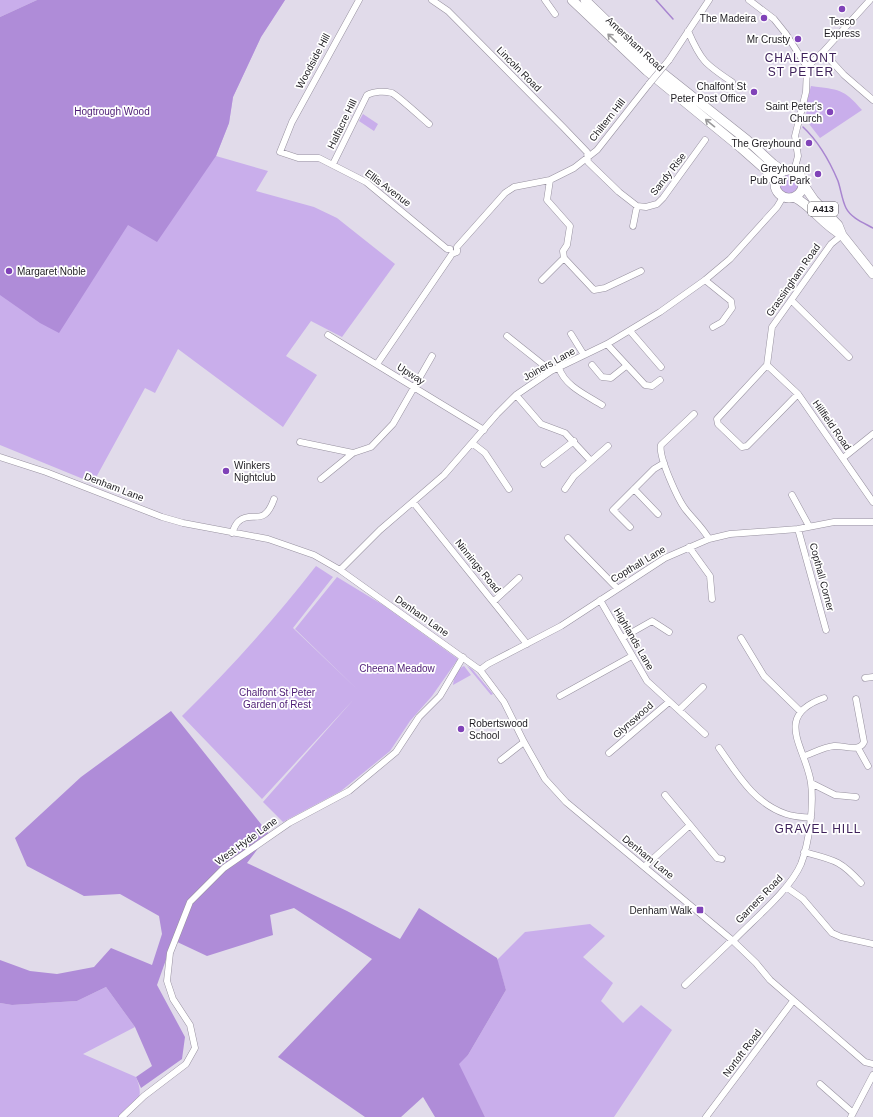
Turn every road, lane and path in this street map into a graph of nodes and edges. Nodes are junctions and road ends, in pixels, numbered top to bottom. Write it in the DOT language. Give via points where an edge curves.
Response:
graph roads {
  1 [pos="359,0"];
  2 [pos="432,0"];
  3 [pos="545,0"];
  4 [pos="572,0"];
  5 [pos="585,0"];
  6 [pos="709,0"];
  7 [pos="749,0"];
  8 [pos="870,0"];
  9 [pos="555,14"];
  10 [pos="688,31"];
  11 [pos="823,52"];
  12 [pos="807,67"];
  13 [pos="732,82"];
  14 [pos="873,100"];
  15 [pos="429,124"];
  16 [pos="288,133"];
  17 [pos="705,140"];
  18 [pos="588,157"];
  19 [pos="333,164"];
  20 [pos="783,171"];
  21 [pos="794,171"];
  22 [pos="550,180"];
  23 [pos="775,182"];
  24 [pos="803,184"];
  25 [pos="783,197"];
  26 [pos="794,197"];
  27 [pos="637,206"];
  28 [pos="633,226"];
  29 [pos="842,235"];
  30 [pos="451,251"];
  31 [pos="564,258"];
  32 [pos="641,271"];
  33 [pos="873,274"];
  34 [pos="542,280"];
  35 [pos="705,280"];
  36 [pos="791,300"];
  37 [pos="713,327"];
  38 [pos="630,331"];
  39 [pos="571,334"];
  40 [pos="328,335"];
  41 [pos="507,336"];
  42 [pos="607,344"];
  43 [pos="584,355"];
  44 [pos="432,356"];
  45 [pos="850,357"];
  46 [pos="376,364"];
  47 [pos="592,365"];
  48 [pos="767,365"];
  49 [pos="626,366"];
  50 [pos="661,367"];
  51 [pos="558,368"];
  52 [pos="551,371"];
  53 [pos="660,380"];
  54 [pos="413,388"];
  55 [pos="798,394"];
  56 [pos="516,395"];
  57 [pos="602,405"];
  58 [pos="694,414"];
  59 [pos="484,430"];
  60 [pos="873,434"];
  61 [pos="574,441"];
  62 [pos="300,442"];
  63 [pos="472,443"];
  64 [pos="608,446"];
  65 [pos="354,453"];
  66 [pos="0,457"];
  67 [pos="843,458"];
  68 [pos="592,461"];
  69 [pos="664,463"];
  70 [pos="544,464"];
  71 [pos="321,478"];
  72 [pos="509,489"];
  73 [pos="565,489"];
  74 [pos="634,489"];
  75 [pos="792,495"];
  76 [pos="274,499"];
  77 [pos="413,502"];
  78 [pos="873,502"];
  79 [pos="658,514"];
  80 [pos="873,522"];
  81 [pos="809,526"];
  82 [pos="630,527"];
  83 [pos="798,529"];
  84 [pos="232,532"];
  85 [pos="568,538"];
  86 [pos="709,539"];
  87 [pos="689,547"];
  88 [pos="340,570"];
  89 [pos="519,578"];
  90 [pos="617,588"];
  91 [pos="712,599"];
  92 [pos="600,600"];
  93 [pos="494,601"];
  94 [pos="826,630"];
  95 [pos="669,632"];
  96 [pos="622,638"];
  97 [pos="741,638"];
  98 [pos="527,644"];
  99 [pos="632,656"];
  100 [pos="463,657"];
  101 [pos="480,670"];
  102 [pos="873,677"];
  103 [pos="865,678"];
  104 [pos="703,687"];
  105 [pos="560,696"];
  106 [pos="824,698"];
  107 [pos="856,699"];
  108 [pos="669,702"];
  109 [pos="679,710"];
  110 [pos="800,711"];
  111 [pos="705,734"];
  112 [pos="524,742"];
  113 [pos="720,748"];
  114 [pos="858,748"];
  115 [pos="609,753"];
  116 [pos="804,756"];
  117 [pos="501,760"];
  118 [pos="868,766"];
  119 [pos="811,784"];
  120 [pos="665,795"];
  121 [pos="856,796"];
  122 [pos="811,818"];
  123 [pos="690,825"];
  124 [pos="804,852"];
  125 [pos="722,859"];
  126 [pos="645,866"];
  127 [pos="861,883"];
  128 [pos="786,887"];
  129 [pos="732,941"];
  130 [pos="873,944"];
  131 [pos="685,985"];
  132 [pos="793,1001"];
  133 [pos="873,1064"];
  134 [pos="873,1075"];
  135 [pos="820,1084"];
  136 [pos="852,1115"];
  137 [pos="122,1117"];
  138 [pos="706,1117"];
  1 -- 16 [label="street, Woodside Hill" via="317,74"];
  2 -- 18 [label="street, Lincoln Road" via="448,11 587,152"];
  3 -- 9 [label="street"];
  23 -- 4 [label="highway, Amersham Road, one-way" via="767,171 647,71"];
  5 -- 20 [label="highway, Amersham Road" via="650,63"];
  6 -- 10 [label="street, Chiltern Hill"];
  7 -- 12 [label="street" via="774,19"];
  8 -- 11 [label="street"];
  10 -- 13 [label="street" via="704,62"];
  10 -- 18 [label="street, Chiltern Hill, bridge" via="669,60 597,150"];
  11 -- 12 [label="street"];
  11 -- 14 [label="street"];
  12 -- 21 [label="street" via="806,92 796,136 798,156"];
  15 -- 19 [label="street, Halfacre Hill" via="393,94 367,94"];
  16 -- 19 [label="street, Ellis Avenue" via="280,152 298,158 319,158"];
  17 -- 27 [label="street, Sandy Rise" via="657,204"];
  18 -- 22 [label="street, Chiltern Hill" via="574,168"];
  18 -- 27 [label="street" via="588,162"];
  19 -- 30 [label="street, Ellis Avenue" via="366,182"];
  20 -- 21 [label="highway"];
  20 -- 23 [label="highway"];
  21 -- 24 [label="highway, A413" via="801,176"];
  22 -- 30 [label="street, Chiltern Hill" via="514,187 505,193"];
  22 -- 31 [label="street" via="547,200 570,226 567,245 563,251"];
  23 -- 25 [label="highway" via="777,191"];
  24 -- 26 [label="highway, A413" via="801,192"];
  24 -- 29 [label="highway, A413" via="814,200 838,225"];
  25 -- 26 [label="highway"];
  25 -- 35 [label="street, Joiners Lane" via="730,259"];
  26 -- 29 [label="highway, A413"];
  27 -- 28 [label="street"];
  29 -- 33 [label="highway, A413"];
  29 -- 36 [label="street, Grassingham Road" via="832,244"];
  30 -- 46 [label="street"];
  31 -- 32 [label="street" via="594,290 605,288"];
  31 -- 34 [label="street"];
  35 -- 37 [label="street" via="731,301 732,308 722,322"];
  35 -- 38 [label="street, Joiners Lane"];
  36 -- 45 [label="street"];
  36 -- 48 [label="street, Grassingham Road" via="772,327"];
  38 -- 42 [label="street, Joiners Lane"];
  38 -- 50 [label="street"];
  39 -- 43 [label="street"];
  40 -- 46 [label="street, Upway"];
  41 -- 52 [label="street"];
  42 -- 43 [label="street, Joiners Lane"];
  42 -- 49 [label="street"];
  43 -- 51 [label="street, Joiners Lane"];
  44 -- 54 [label="street"];
  46 -- 54 [label="street, Upway"];
  47 -- 49 [label="street" via="602,377 611,378"];
  48 -- 55 [label="street, Hillfield Road"];
  48 -- 55 [label="street" via="717,419 718,424 742,447 747,446"];
  49 -- 53 [label="street" via="645,385 652,386"];
  51 -- 52 [label="street, Joiners Lane"];
  51 -- 57 [label="street" via="568,383"];
  52 -- 56 [label="street, Joiners Lane"];
  54 -- 59 [label="street, Upway"];
  54 -- 65 [label="street" via="393,424 371,447"];
  55 -- 67 [label="street, Hillfield Road"];
  56 -- 59 [label="street, Joiners Lane"];
  56 -- 61 [label="street" via="541,424 565,433"];
  58 -- 69 [label="street" via="661,445"];
  59 -- 63 [label="street, Joiners Lane"];
  60 -- 67 [label="street"];
  61 -- 68 [label="street"];
  61 -- 70 [label="street"];
  62 -- 65 [label="street"];
  63 -- 72 [label="street" via="485,453"];
  63 -- 77 [label="street, Joiners Lane" via="444,475"];
  64 -- 68 [label="street"];
  65 -- 71 [label="street"];
  66 -- 84 [label="street, Denham Lane" via="162,517"];
  67 -- 78 [label="street, Hillfield Road"];
  68 -- 73 [label="street" via="574,476"];
  69 -- 74 [label="street" via="654,469"];
  69 -- 86 [label="street" via="685,509"];
  74 -- 79 [label="street"];
  74 -- 82 [label="street" via="612,509"];
  75 -- 81 [label="street"];
  76 -- 84 [label="street" via="268,512 258,518 244,518"];
  77 -- 88 [label="street, Joiners Lane" via="380,530"];
  77 -- 93 [label="street, Ninnings Road"];
  80 -- 81 [label="street, Copthall Lane" via="834,522"];
  81 -- 83 [label="street, Copthall Lane"];
  83 -- 86 [label="street, Copthall Lane" via="730,534"];
  83 -- 94 [label="street, Copthall Corner"];
  84 -- 88 [label="street, Denham Lane" via="268,539 308,553"];
  85 -- 90 [label="street"];
  86 -- 87 [label="street, Copthall Lane"];
  87 -- 90 [label="street, Copthall Lane" via="665,558"];
  87 -- 91 [label="street" via="710,576"];
  88 -- 100 [label="street, Denham Lane"];
  89 -- 93 [label="street"];
  90 -- 92 [label="street, Copthall Lane"];
  92 -- 96 [label="street, Highlands Lane"];
  92 -- 98 [label="street, Copthall Lane" via="561,626"];
  93 -- 98 [label="street, Ninnings Road"];
  95 -- 96 [label="street" via="652,621"];
  96 -- 99 [label="street, Highlands Lane"];
  97 -- 110 [label="street" via="764,676"];
  98 -- 101 [label="street, Copthall Lane"];
  99 -- 105 [label="street"];
  99 -- 108 [label="street, Highlands Lane" via="647,681"];
  100 -- 101 [label="street, Denham Lane"];
  100 -- 137 [label="street, West Hyde Lane" via="440,696 419,717 396,752 349,791 289,823 224,868 190,902 170,953 167,981 173,999 190,1025 194,1048 186,1064 144,1096"];
  101 -- 112 [label="street, Denham Lane" via="502,700"];
  102 -- 103 [label="street"];
  104 -- 109 [label="street"];
  106 -- 110 [label="street" via="811,702"];
  107 -- 114 [label="street" via="864,742"];
  108 -- 109 [label="street, Highlands Lane"];
  108 -- 115 [label="street, Glynswood"];
  109 -- 111 [label="street, Highlands Lane"];
  110 -- 116 [label="street, Garners Road" via="794,728 797,743"];
  112 -- 117 [label="street"];
  112 -- 126 [label="street, Denham Lane" via="546,778 566,802"];
  113 -- 122 [label="street" via="748,789 762,801 788,815"];
  114 -- 116 [label="street" via="834,746"];
  114 -- 118 [label="street"];
  116 -- 119 [label="street, Garners Road"];
  119 -- 121 [label="street" via="835,795"];
  119 -- 122 [label="street, Garners Road"];
  120 -- 123 [label="street"];
  122 -- 124 [label="street, Garners Road"];
  123 -- 125 [label="street" via="717,858"];
  123 -- 126 [label="street"];
  124 -- 127 [label="street" via="837,861"];
  124 -- 128 [label="street, Garners Road" via="794,877"];
  126 -- 129 [label="street, Denham Lane"];
  128 -- 129 [label="street, Garners Road"];
  128 -- 130 [label="street" via="803,899 832,933 841,938"];
  129 -- 131 [label="street"];
  129 -- 132 [label="street, Denham Lane"];
  132 -- 133 [label="street, Denham Lane" via="865,1062"];
  132 -- 138 [label="street, Nortoft Road"];
  134 -- 136 [label="street"];
  135 -- 136 [label="street"];
}
